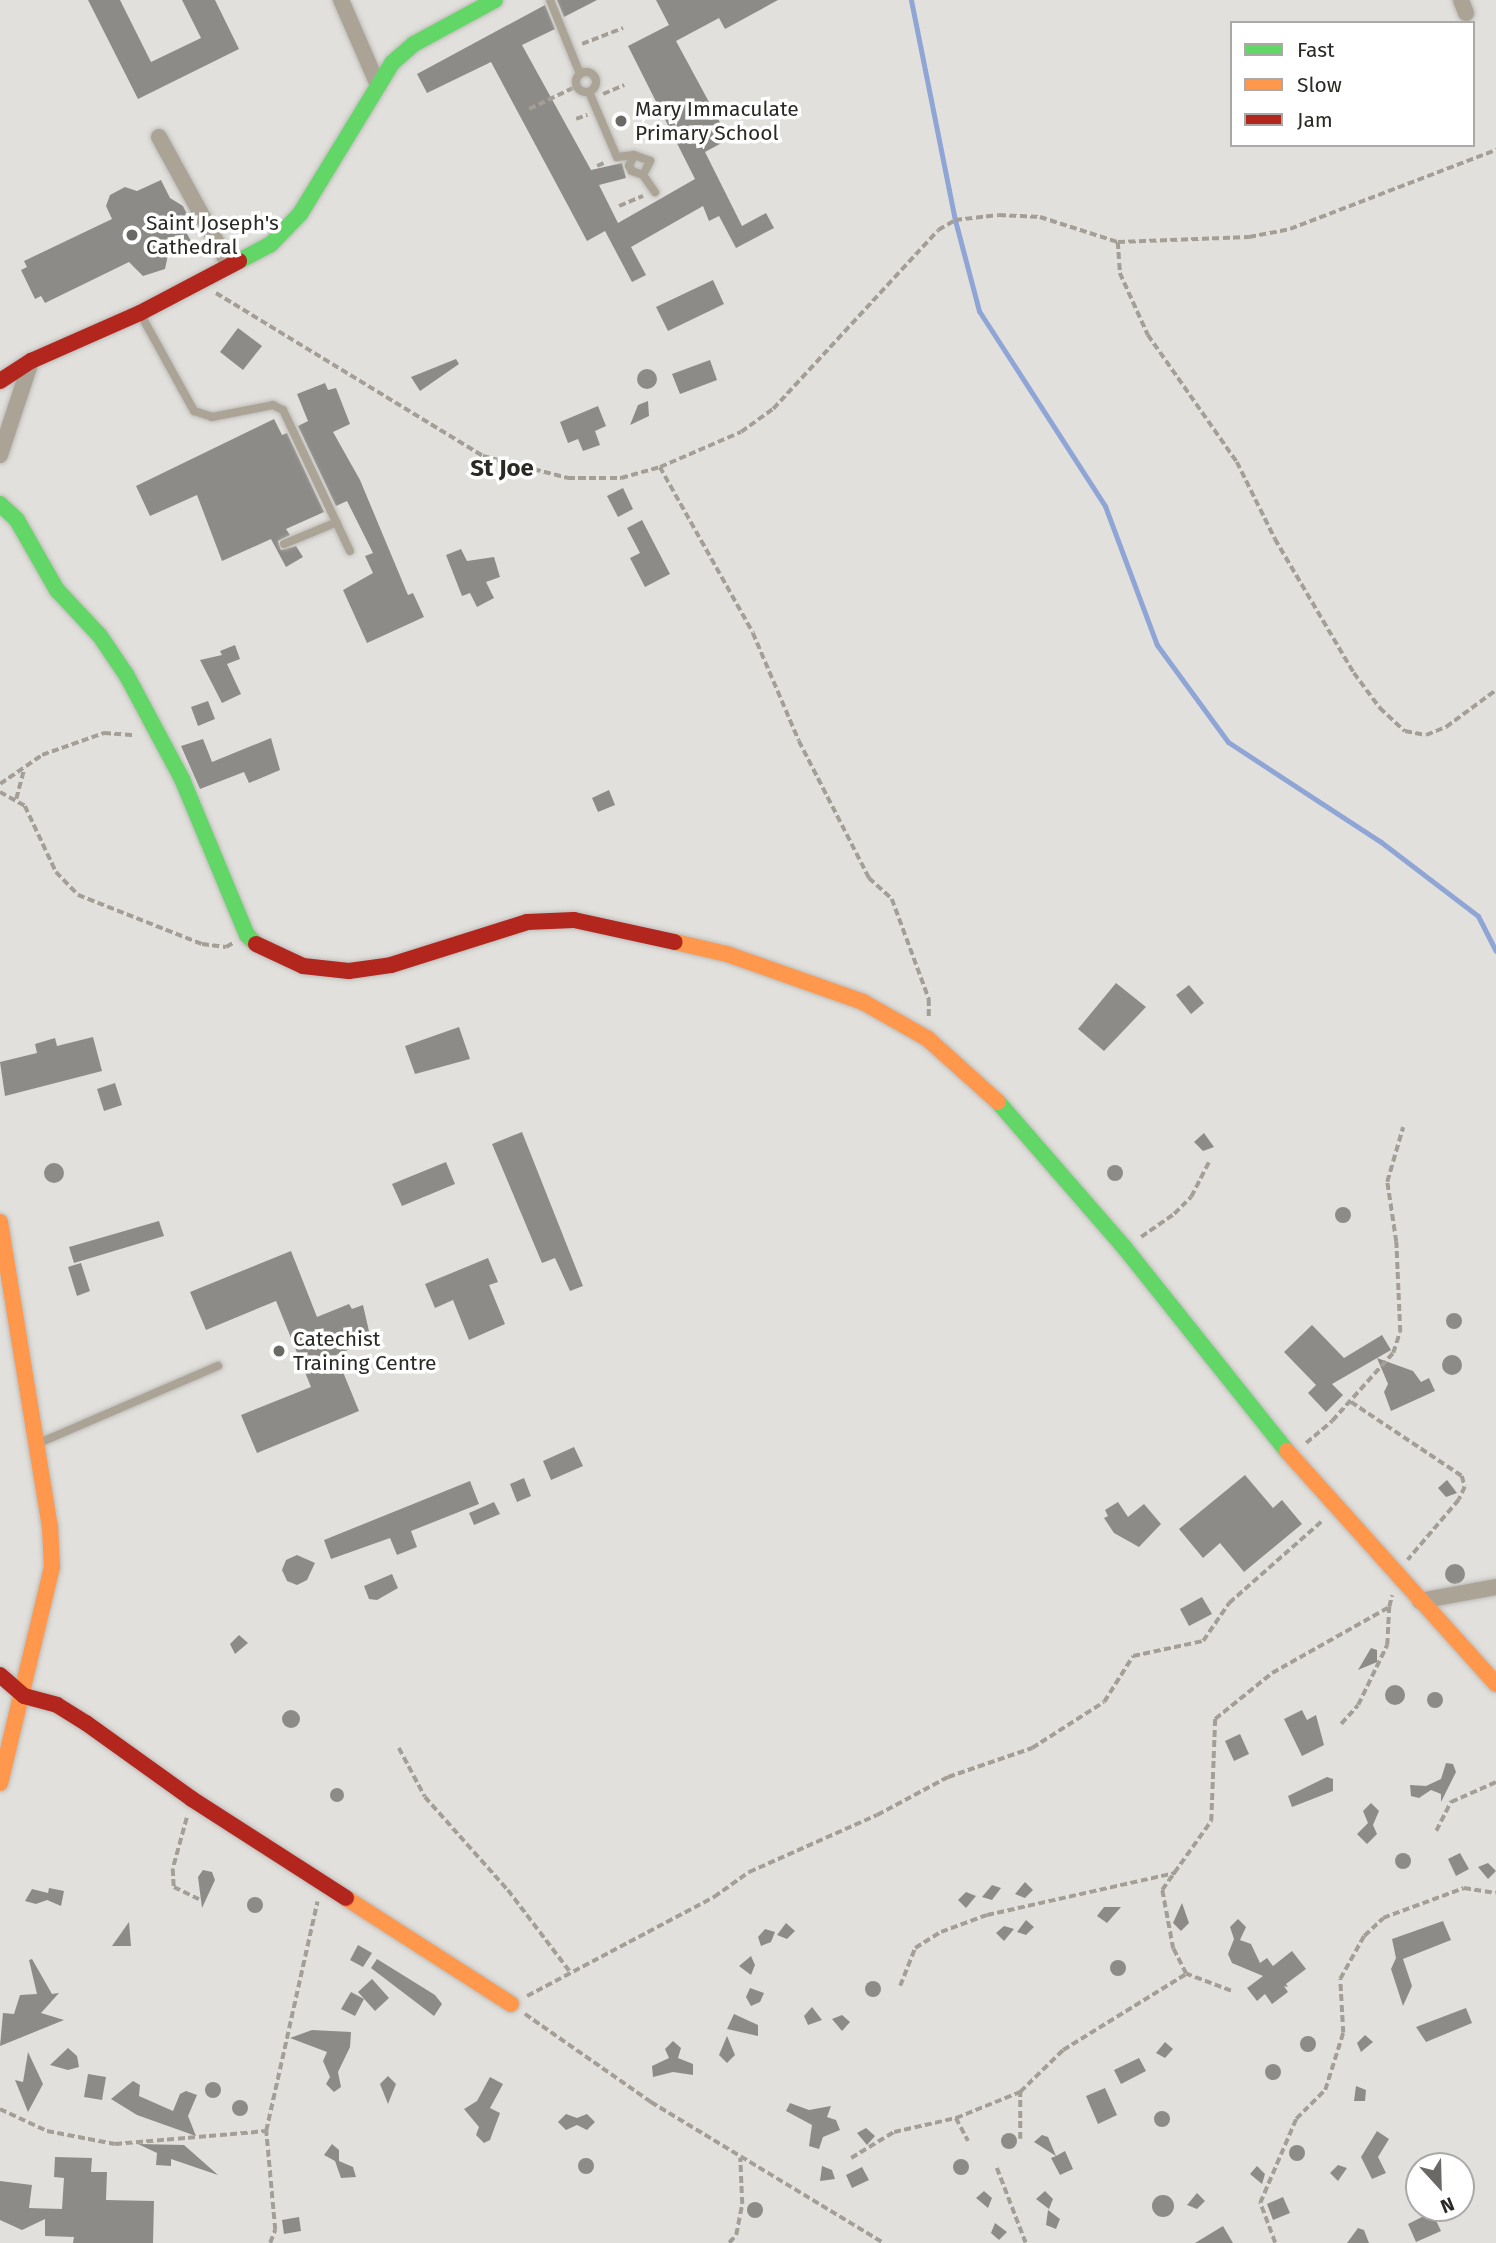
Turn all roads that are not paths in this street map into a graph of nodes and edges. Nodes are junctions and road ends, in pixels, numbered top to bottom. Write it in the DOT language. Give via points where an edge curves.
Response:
graph roads {
  1 [pos="341,0"];
  2 [pos="495,0"];
  3 [pos="550,0"];
  4 [pos="580,74"];
  5 [pos="377,85"];
  6 [pos="591,95"];
  7 [pos="159,137"];
  8 [pos="635,156"];
  9 [pos="643,175"];
  10 [pos="655,192"];
  11 [pos="229,265"];
  12 [pos="140,313"];
  13 [pos="30,361"];
  14 [pos="0,382"];
  15 [pos="0,455"];
  16 [pos="0,504"];
  17 [pos="337,522"];
  18 [pos="284,544"];
  19 [pos="350,551"];
  20 [pos="0,1222"];
  21 [pos="218,1366"];
  22 [pos="36,1444"];
  23 [pos="1496,1587"];
  24 [pos="1420,1601"];
  25 [pos="0,1675"];
  26 [pos="1496,1684"];
  27 [pos="23,1696"];
  28 [pos="0,1783"];
  29 [pos="511,2004"];
  1 -- 5 [label="street"];
  2 -- 5 [label="street" via="414,44 392,62"];
  3 -- 4 [label="lane"];
  4 -- 6 [label="lane" via="577,86"];
  4 -- 6 [label="lane" via="589,72 596,77"];
  5 -- 11 [label="street" via="289,229"];
  6 -- 8 [label="lane" via="617,158"];
  7 -- 11 [label="street"];
  8 -- 9 [label="lane" via="629,166"];
  8 -- 9 [label="lane" via="650,161"];
  9 -- 10 [label="lane"];
  11 -- 12 [label="street"];
  12 -- 13 [label="street"];
  12 -- 17 [label="lane" via="194,411 212,416 273,405 284,410"];
  13 -- 14 [label="street"];
  13 -- 15 [label="street"];
  16 -- 24 [label="street" via="17,520 57,590 100,636 127,676 182,779 247,935 260,948 303,966 349,971 391,965 527,922 574,920 727,954 863,1002 928,1040 1009,1112 1124,1247 1290,1456"];
  17 -- 18 [label="lane"];
  17 -- 19 [label="lane"];
  20 -- 22 [label="street"];
  21 -- 22 [label="lane"];
  22 -- 27 [label="street" via="52,1567"];
  23 -- 24 [label="street"];
  24 -- 26 [label="street"];
  25 -- 27 [label="street"];
  27 -- 28 [label="street"];
  27 -- 29 [label="street" via="57,1705 192,1799"];
}
